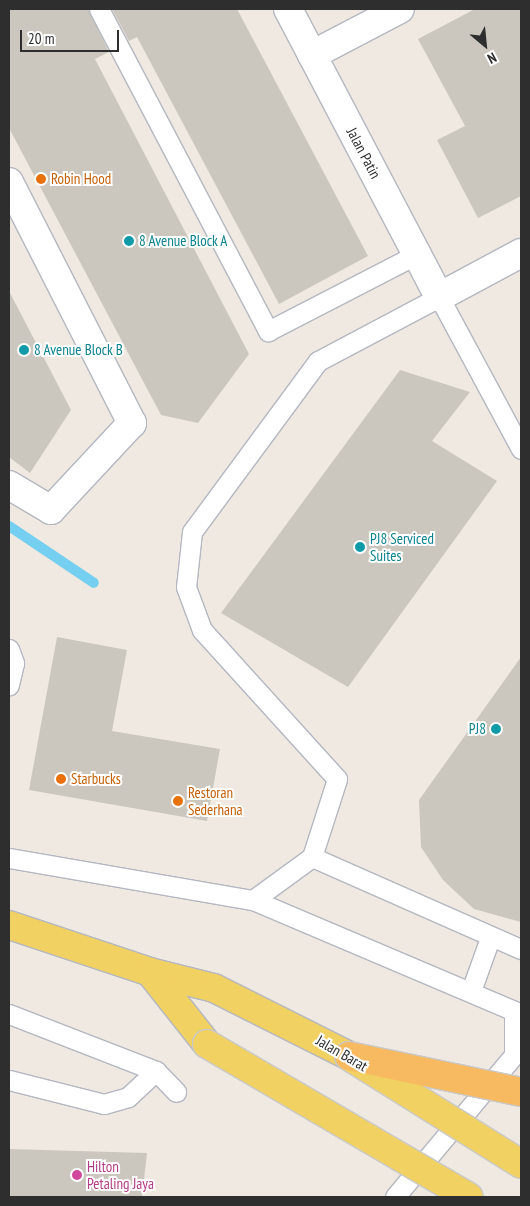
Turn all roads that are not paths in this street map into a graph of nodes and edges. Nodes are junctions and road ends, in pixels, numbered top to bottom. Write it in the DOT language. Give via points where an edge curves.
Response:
graph roads {
  1 [pos="99,9"];
  2 [pos="288,9"];
  3 [pos="400,9"];
  4 [pos="312,55"];
  5 [pos="9,182"];
  6 [pos="521,253"];
  7 [pos="417,254"];
  8 [pos="439,296"];
  9 [pos="521,449"];
  10 [pos="9,484"];
  11 [pos="9,649"];
  12 [pos="9,685"];
  13 [pos="312,857"];
  14 [pos="9,858"];
  15 [pos="254,900"];
  16 [pos="9,925"];
  17 [pos="490,938"];
  18 [pos="521,949"];
  19 [pos="150,972"];
  20 [pos="471,990"];
  21 [pos="9,1014"];
  22 [pos="349,1056"];
  23 [pos="156,1072"];
  24 [pos="9,1080"];
  25 [pos="176,1092"];
  26 [pos="521,1092"];
  27 [pos="521,1164"];
  28 [pos="395,1197"];
  29 [pos="469,1197"];
  1 -- 7 [label="lane" via="268,331"];
  2 -- 4 [label="street, Jalan Patin"];
  3 -- 4 [label="street"];
  4 -- 7 [label="street, Jalan Patin"];
  5 -- 10 [label="street" via="132,423 51,510"];
  6 -- 8 [label="street"];
  7 -- 8 [label="street, Jalan Patin"];
  8 -- 9 [label="lane"];
  8 -- 13 [label="lane" via="318,361 192,532 186,587 202,630 336,779"];
  11 -- 12 [label="lane" via="14,663"];
  13 -- 15 [label="lane"];
  13 -- 17 [label="lane"];
  14 -- 15 [label="lane"];
  15 -- 20 [label="lane"];
  16 -- 19 [label="main road, Jalan Barat"];
  17 -- 18 [label="lane"];
  17 -- 20 [label="lane"];
  19 -- 22 [label="main road, Jalan Barat" via="246,1000"];
  19 -- 29 [label="main road, bridge" via="207,1044"];
  20 -- 28 [label="lane" via="514,1012 514,1055"];
  21 -- 23 [label="lane"];
  22 -- 26 [label="highway, bridge"];
  22 -- 27 [label="main road, Jalan Barat, bridge"];
  23 -- 24 [label="lane" via="128,1098 104,1104"];
  23 -- 25 [label="lane"];
}
